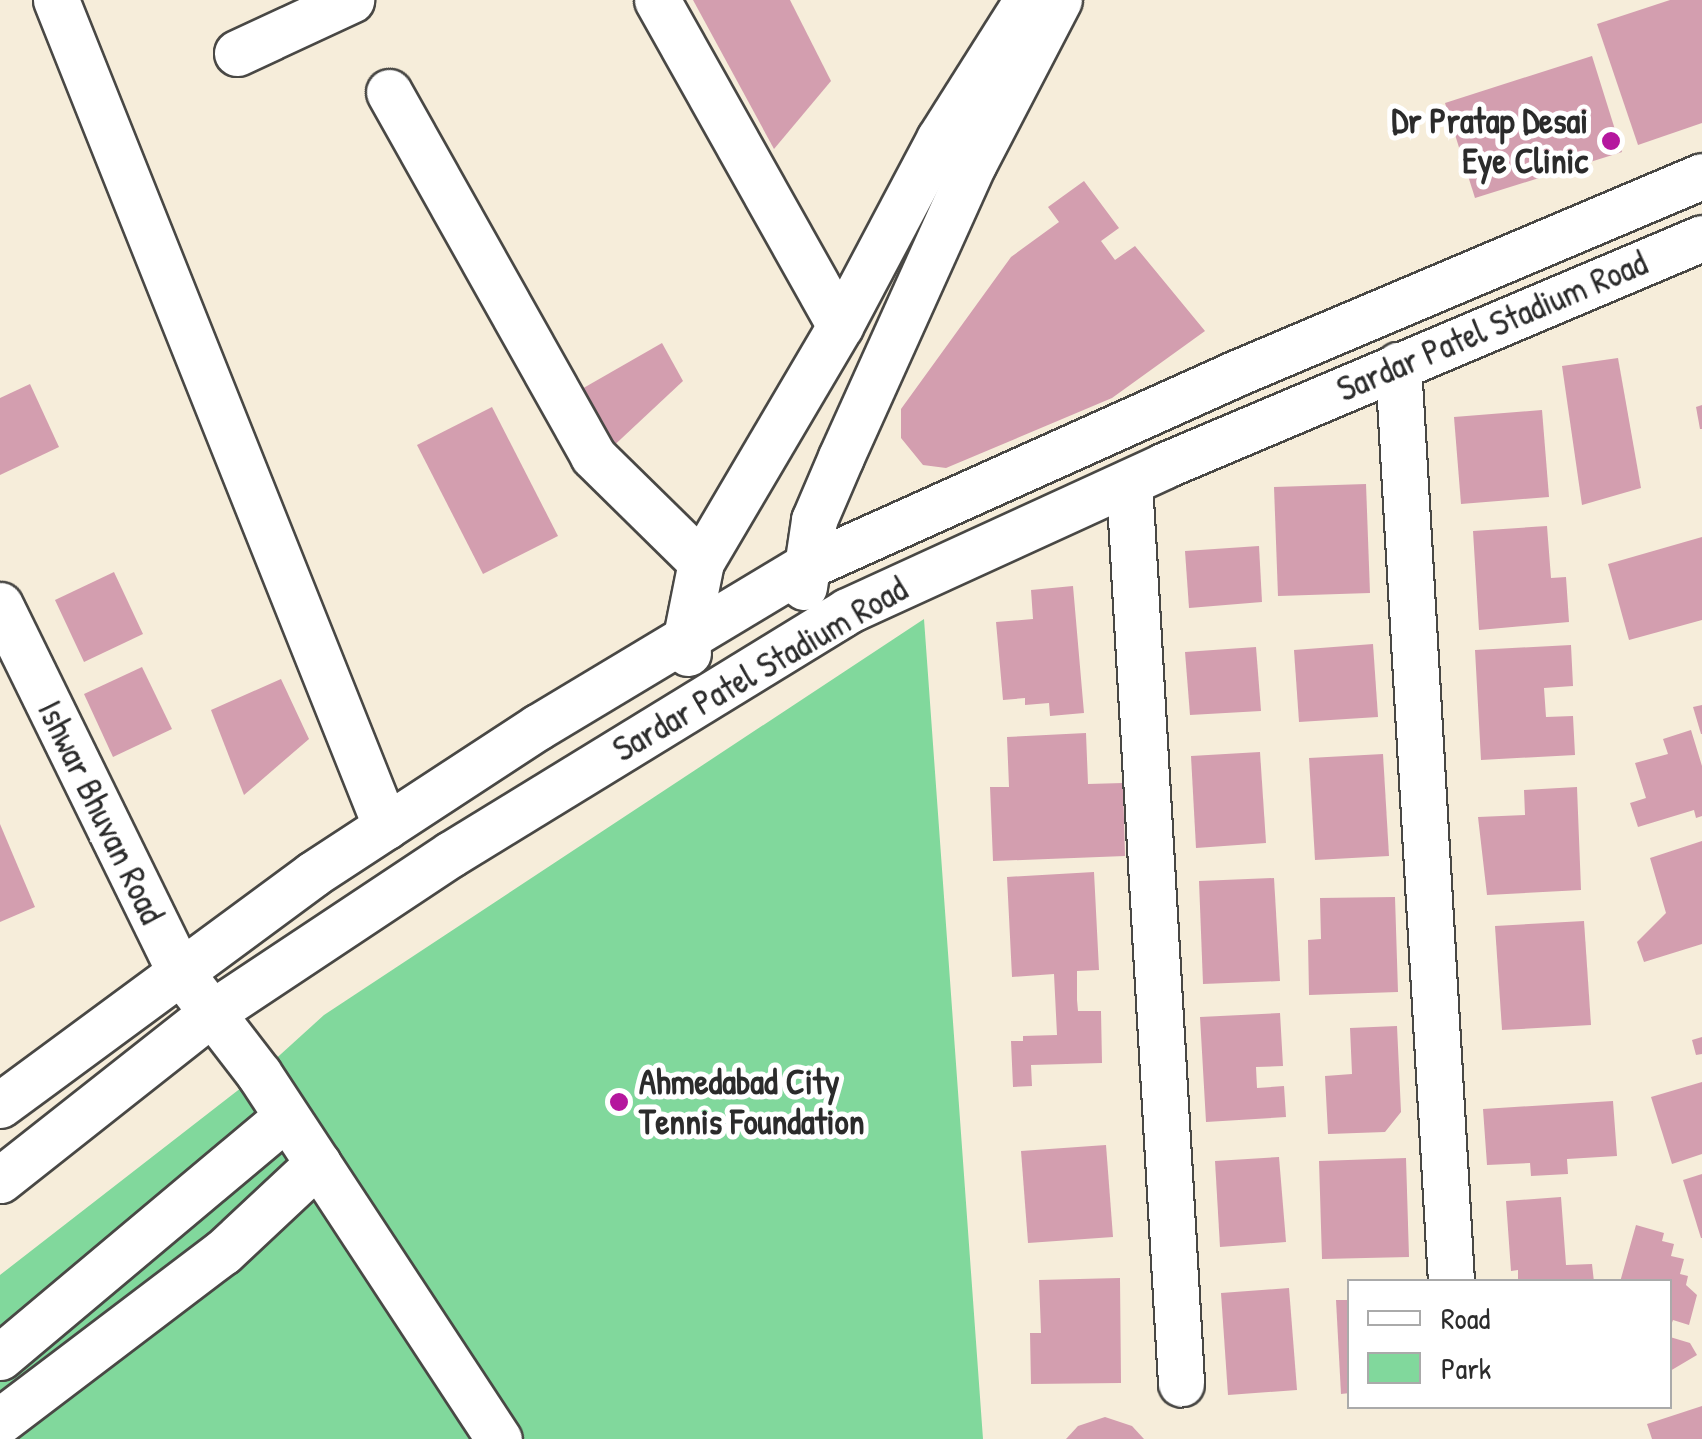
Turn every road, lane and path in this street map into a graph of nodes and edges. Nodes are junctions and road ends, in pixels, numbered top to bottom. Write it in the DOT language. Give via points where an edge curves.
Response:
graph roads {
  1 [pos="56,0"];
  2 [pos="352,0"];
  3 [pos="657,0"];
  4 [pos="1026,0"];
  5 [pos="1060,0"];
  6 [pos="236,53"];
  7 [pos="389,92"];
  8 [pos="1702,176"];
  9 [pos="1702,238"];
  10 [pos="840,326"];
  11 [pos="1398,365"];
  12 [pos="841,457"];
  13 [pos="1128,484"];
  14 [pos="879,532"];
  15 [pos="701,562"];
  16 [pos="804,568"];
  17 [pos="0,605"];
  18 [pos="805,636"];
  19 [pos="686,637"];
  20 [pos="696,701"];
  21 [pos="386,827"];
  22 [pos="180,970"];
  23 [pos="213,1012"];
  24 [pos="0,1105"];
  25 [pos="286,1117"];
  26 [pos="318,1163"];
  27 [pos="0,1180"];
  28 [pos="1451,1279"];
  29 [pos="0,1357"];
  30 [pos="1181,1383"];
  31 [pos="0,1421"];
  32 [pos="499,1439"];
  1 -- 21 [label="street"];
  2 -- 6 [label="street"];
  3 -- 10 [label="street"];
  4 -- 10 [label="street" via="939,139"];
  5 -- 12 [label="street" via="974,164"];
  7 -- 15 [label="street" via="593,456"];
  8 -- 14 [label="street, Sardar Patel Stadium Road"];
  9 -- 11 [label="street, Sardar Patel Stadium Road"];
  10 -- 15 [label="street"];
  11 -- 13 [label="street, Sardar Patel Stadium Road"];
  11 -- 28 [label="street"];
  12 -- 14 [label="street" via="856,508"];
  12 -- 16 [label="street" via="814,520"];
  13 -- 18 [label="street, Sardar Patel Stadium Road" via="847,610"];
  13 -- 30 [label="street"];
  14 -- 16 [label="street, Sardar Patel Stadium Road"];
  15 -- 19 [label="street"];
  16 -- 18 [label="street"];
  16 -- 19 [label="street, Sardar Patel Stadium Road"];
  17 -- 22 [label="street, Ishwar Bhuvan Road"];
  18 -- 20 [label="street, Sardar Patel Stadium Road"];
  19 -- 20 [label="street"];
  19 -- 21 [label="street, Sardar Patel Stadium Road"];
  20 -- 23 [label="street, Sardar Patel Stadium Road"];
  21 -- 22 [label="street, Sardar Patel Stadium Road"];
  22 -- 23 [label="street, Ishwar Bhuvan Road"];
  22 -- 24 [label="street, Sardar Patel Stadium Road"];
  23 -- 25 [label="street, Ishwar Bhuvan Road"];
  23 -- 27 [label="street, Sardar Patel Stadium Road"];
  25 -- 26 [label="street, Ishwar Bhuvan Road"];
  25 -- 29 [label="street"];
  26 -- 31 [label="street" via="223,1252"];
  26 -- 32 [label="street, Ishwar Bhuvan Road"];
}
